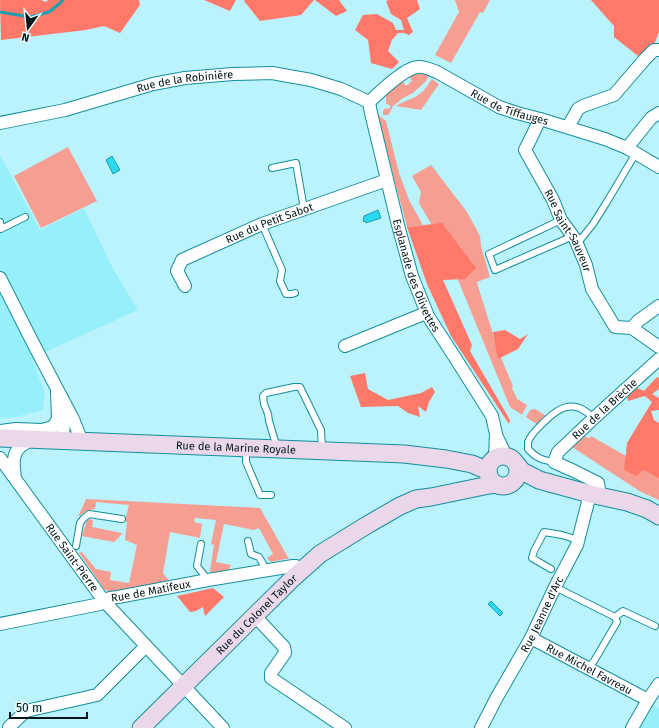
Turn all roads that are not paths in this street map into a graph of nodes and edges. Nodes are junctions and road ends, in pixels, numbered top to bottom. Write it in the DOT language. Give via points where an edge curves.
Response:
graph roads {
  1 [pos="659,50"];
  2 [pos="369,102"];
  3 [pos="659,113"];
  4 [pos="540,118"];
  5 [pos="0,123"];
  6 [pos="568,127"];
  7 [pos="632,151"];
  8 [pos="659,167"];
  9 [pos="272,168"];
  10 [pos="387,180"];
  11 [pos="304,209"];
  12 [pos="25,217"];
  13 [pos="561,220"];
  14 [pos="262,224"];
  15 [pos="0,227"];
  16 [pos="575,240"];
  17 [pos="1,281"];
  18 [pos="185,286"];
  19 [pos="295,293"];
  20 [pos="659,306"];
  21 [pos="426,313"];
  22 [pos="632,328"];
  23 [pos="345,346"];
  24 [pos="659,347"];
  25 [pos="659,359"];
  26 [pos="56,389"];
  27 [pos="594,418"];
  28 [pos="0,431"];
  29 [pos="0,438"];
  30 [pos="32,440"];
  31 [pos="63,441"];
  32 [pos="82,442"];
  33 [pos="246,448"];
  34 [pos="275,450"];
  35 [pos="322,451"];
  36 [pos="0,458"];
  37 [pos="554,462"];
  38 [pos="499,469"];
  39 [pos="15,478"];
  40 [pos="271,494"];
  41 [pos="595,495"];
  42 [pos="659,516"];
  43 [pos="122,520"];
  44 [pos="578,540"];
  45 [pos="248,541"];
  46 [pos="201,544"];
  47 [pos="76,546"];
  48 [pos="551,569"];
  49 [pos="302,570"];
  50 [pos="267,571"];
  51 [pos="208,580"];
  52 [pos="555,587"];
  53 [pos="104,601"];
  54 [pos="255,616"];
  55 [pos="615,617"];
  56 [pos="0,624"];
  57 [pos="655,626"];
  58 [pos="531,638"];
  59 [pos="146,646"];
  60 [pos="588,668"];
  61 [pos="659,684"];
  62 [pos="183,686"];
  63 [pos="648,700"];
  64 [pos="10,728"];
  65 [pos="141,728"];
  66 [pos="223,728"];
  67 [pos="346,728"];
  68 [pos="481,728"];
  69 [pos="632,728"];
  1 -- 6 [label="street" via="654,50 614,95 578,109"];
  2 -- 4 [label="street, Rue de Tiffauges" via="402,74 419,67 437,72 499,107"];
  2 -- 5 [label="street, Rue de la Robinière" via="341,89 311,80 272,73 233,74 153,84 65,110"];
  2 -- 10 [label="street, Esplanade des Olivettes"];
  3 -- 7 [label="street" via="652,118"];
  4 -- 6 [label="street, Rue de Tiffauges"];
  4 -- 13 [label="street, Rue Saint-Sauveur" via="525,150 553,200"];
  6 -- 7 [label="street, Rue de Tiffauges"];
  7 -- 8 [label="street, Rue de Tiffauges"];
  7 -- 16 [label="lane" via="601,211 584,236"];
  9 -- 11 [label="lane" via="296,163"];
  10 -- 11 [label="street, Rue du Petit Sabot"];
  10 -- 21 [label="street, Esplanade des Olivettes" via="412,276"];
  11 -- 14 [label="street, Rue du Petit Sabot"];
  12 -- 15 [label="lane"];
  13 -- 16 [label="street, Rue Saint-Sauveur"];
  13 -- 16 [label="lane" via="489,254 495,270"];
  14 -- 18 [label="street, Rue du Petit Sabot" via="182,260 177,271"];
  14 -- 19 [label="lane" via="282,270 280,281 286,294"];
  16 -- 22 [label="street, Rue Saint-Sauveur" via="586,265 592,290 615,327"];
  17 -- 26 [label="street"];
  20 -- 22 [label="street"];
  21 -- 23 [label="street"];
  21 -- 38 [label="street, Esplanade des Olivettes" via="492,416"];
  22 -- 24 [label="street"];
  25 -- 27 [label="street, Rue de la Brèche"];
  26 -- 28 [label="street" via="58,419 53,427 42,430"];
  26 -- 31 [label="street" via="64,416"];
  26 -- 32 [label="street" via="73,419"];
  27 -- 37 [label="street, Rue de la Brèche" via="558,452"];
  27 -- 37 [label="lane" via="583,409 571,406 555,412 534,433 528,442 528,449 541,459"];
  29 -- 30 [label="main road, Rue de la Marine Royale"];
  30 -- 31 [label="main road, Rue de la Marine Royale"];
  30 -- 39 [label="street" via="15,453"];
  31 -- 32 [label="main road, Rue de la Marine Royale"];
  32 -- 33 [label="main road, Rue de la Marine Royale"];
  33 -- 34 [label="main road, Rue de la Marine Royale"];
  33 -- 40 [label="lane" via="246,462 260,495"];
  34 -- 35 [label="main road, Rue de la Marine Royale"];
  34 -- 35 [label="lane" via="263,396 266,393 294,387 300,388 321,430"];
  35 -- 38 [label="main road, Rue de la Marine Royale" via="446,458"];
  36 -- 39 [label="street, Rue Saint-Pierre"];
  37 -- 41 [label="street" via="598,483"];
  38 -- 41 [label="main road" via="522,471 539,480"];
  38 -- 49 [label="main road, Rue du Colonel Taylor" via="473,489 416,499 400,506 320,554"];
  39 -- 53 [label="street, Rue Saint-Pierre"];
  41 -- 42 [label="main road" via="627,502"];
  41 -- 44 [label="street, Rue Jeanne d'Arc"];
  43 -- 47 [label="lane" via="89,514 80,523"];
  44 -- 48 [label="lane" via="544,532 532,558"];
  44 -- 52 [label="street, Rue Jeanne d'Arc"];
  45 -- 50 [label="lane" via="252,554 259,557"];
  46 -- 51 [label="lane" via="197,566"];
  49 -- 50 [label="street, Rue de Matifeux" via="296,566"];
  49 -- 54 [label="main road, Rue du Colonel Taylor"];
  50 -- 51 [label="street, Rue de Matifeux"];
  51 -- 53 [label="street, Rue de Matifeux"];
  52 -- 55 [label="lane"];
  52 -- 58 [label="street, Rue Jeanne d'Arc"];
  53 -- 56 [label="street, Rue de Matifeux" via="100,604"];
  53 -- 59 [label="street, Rue Saint-Pierre"];
  54 -- 62 [label="main road, Rue du Colonel Taylor"];
  54 -- 67 [label="street" via="284,647 285,653 271,672 271,678"];
  55 -- 57 [label="lane" via="624,611"];
  55 -- 60 [label="lane" via="617,622"];
  58 -- 60 [label="street, Rue Michel Favreau"];
  58 -- 68 [label="street, Rue Jeanne d'Arc"];
  59 -- 62 [label="street, Rue Saint-Pierre"];
  59 -- 64 [label="street" via="98,695 26,711"];
  60 -- 63 [label="street, Rue Michel Favreau"];
  61 -- 63 [label="street"];
  62 -- 65 [label="main road, Rue du Colonel Taylor"];
  62 -- 66 [label="street, Rue Saint-Pierre"];
  63 -- 69 [label="street"];
}
